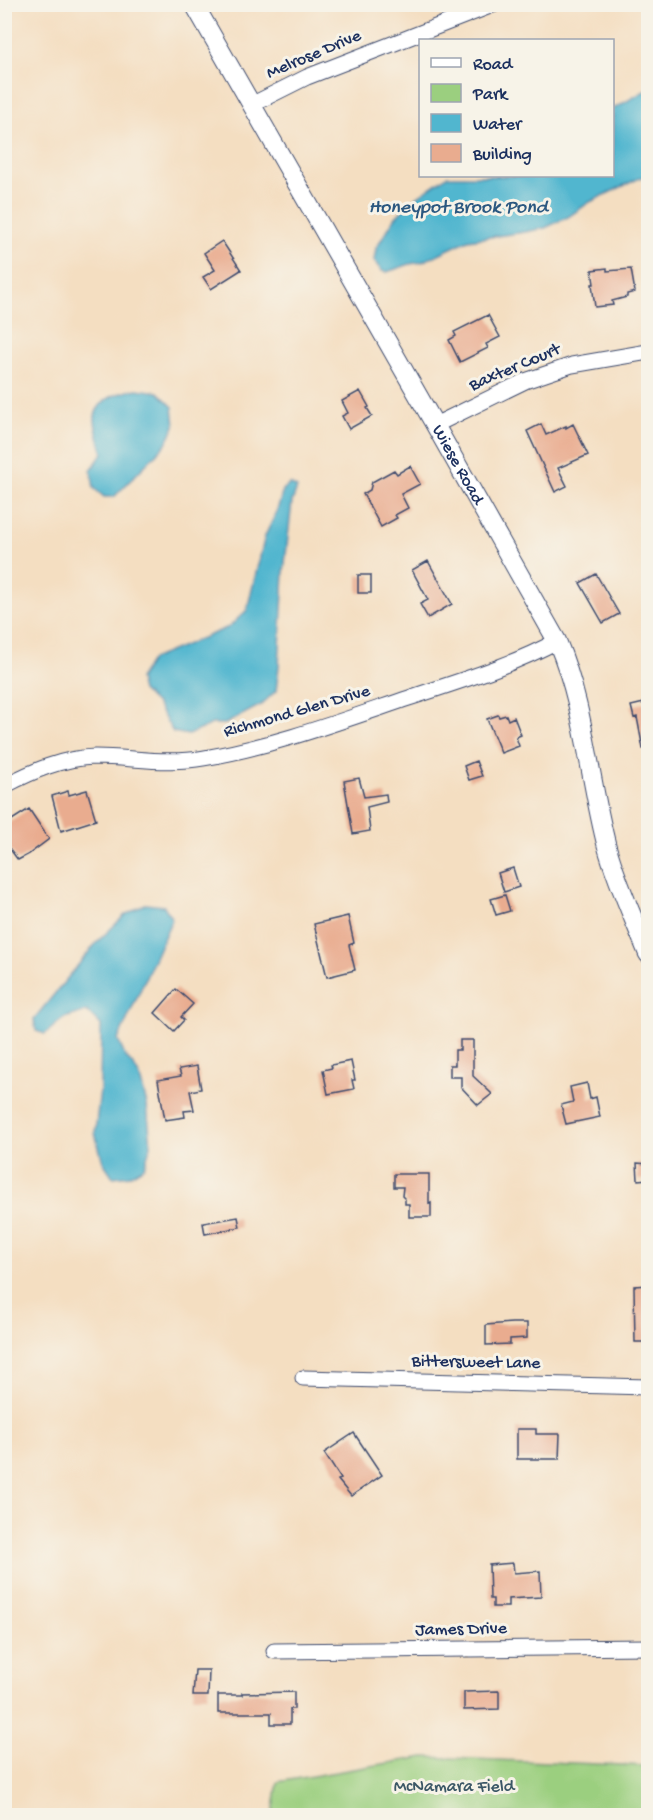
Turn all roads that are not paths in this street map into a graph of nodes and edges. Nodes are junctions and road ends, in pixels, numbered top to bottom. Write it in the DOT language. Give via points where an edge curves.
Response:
graph roads {
  1 [pos="194,4"];
  2 [pos="495,4"];
  3 [pos="251,105"];
  4 [pos="648,351"];
  5 [pos="435,425"];
  6 [pos="558,641"];
  7 [pos="4,786"];
  8 [pos="648,954"];
  9 [pos="303,1378"];
  10 [pos="648,1387"];
  11 [pos="648,1647"];
  12 [pos="274,1651"];
  1 -- 3 [label="street, Wiese Road"];
  2 -- 3 [label="street, Melrose Drive" via="307,77"];
  3 -- 5 [label="street, Wiese Road"];
  4 -- 5 [label="street, Baxter Court" via="572,365 525,381"];
  5 -- 6 [label="street, Wiese Road"];
  6 -- 7 [label="street, Richmond Glen Drive" via="478,675 263,746 201,759 65,760 33,770"];
  6 -- 8 [label="street, Wiese Road" via="569,668 608,849"];
  9 -- 10 [label="street, Bittersweet Lane"];
  11 -- 12 [label="street, James Drive"];
}
